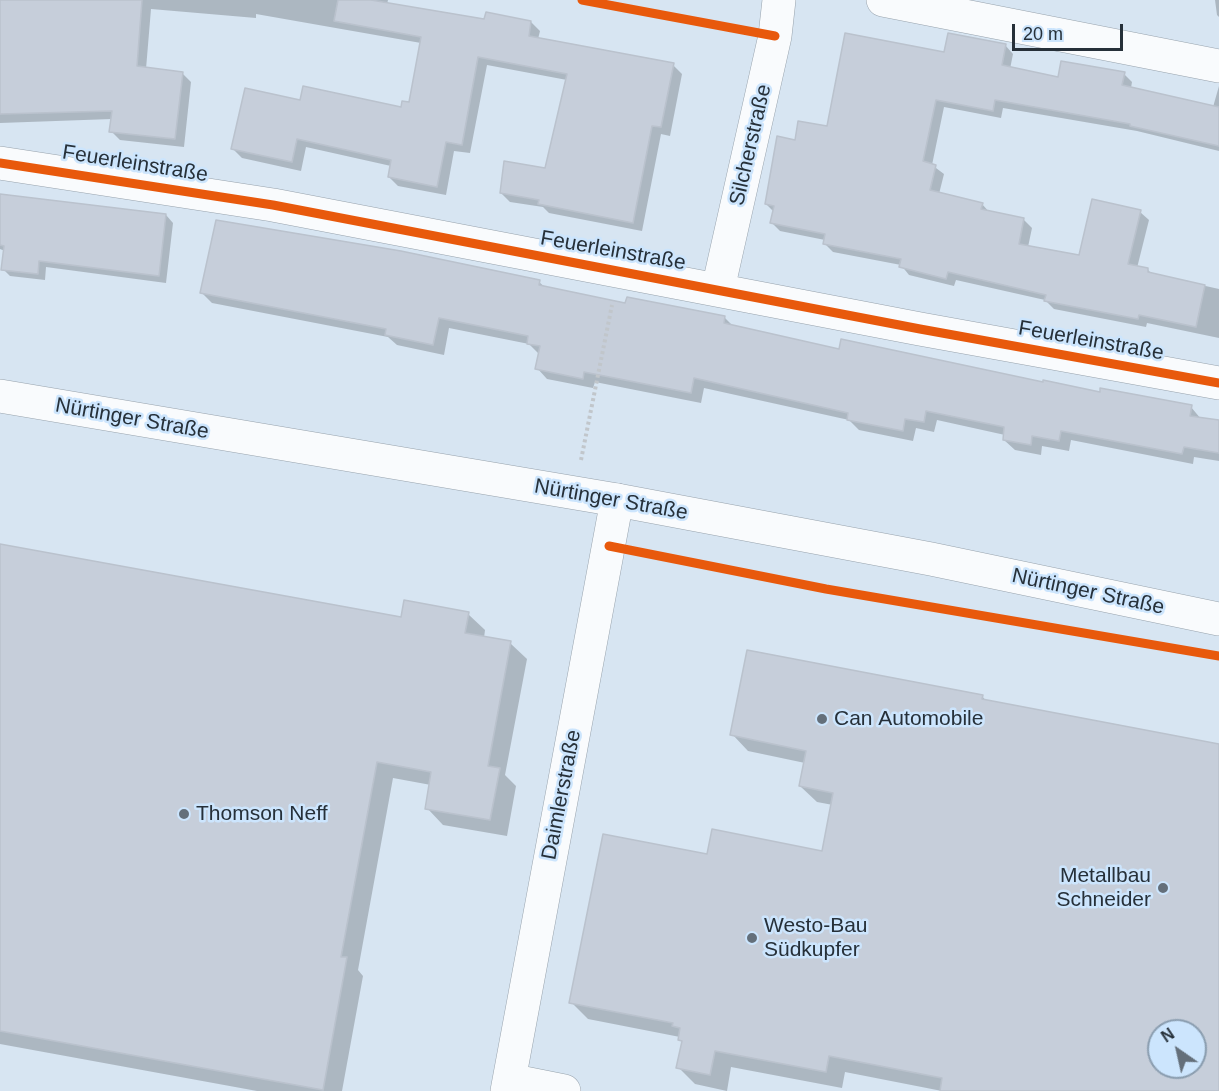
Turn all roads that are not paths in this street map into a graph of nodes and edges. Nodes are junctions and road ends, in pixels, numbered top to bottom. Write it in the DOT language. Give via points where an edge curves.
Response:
graph roads {
  1 [pos="779,0"];
  2 [pos="883,0"];
  3 [pos="1219,66"];
  4 [pos="0,163"];
  5 [pos="718,289"];
  6 [pos="1219,383"];
  7 [pos="0,396"];
  8 [pos="617,500"];
  9 [pos="1219,619"];
  10 [pos="508,1086"];
  11 [pos="564,1091"];
  1 -- 5 [label="street, Silcherstraße" via="775,36"];
  2 -- 3 [label="street"];
  4 -- 5 [label="street, Feuerleinstraße" via="273,205"];
  5 -- 6 [label="street, Feuerleinstraße"];
  7 -- 8 [label="street, Nürtinger Straße"];
  8 -- 9 [label="street, Nürtinger Straße"];
  8 -- 10 [label="street, Daimlerstraße"];
  10 -- 11 [label="street"];
}
